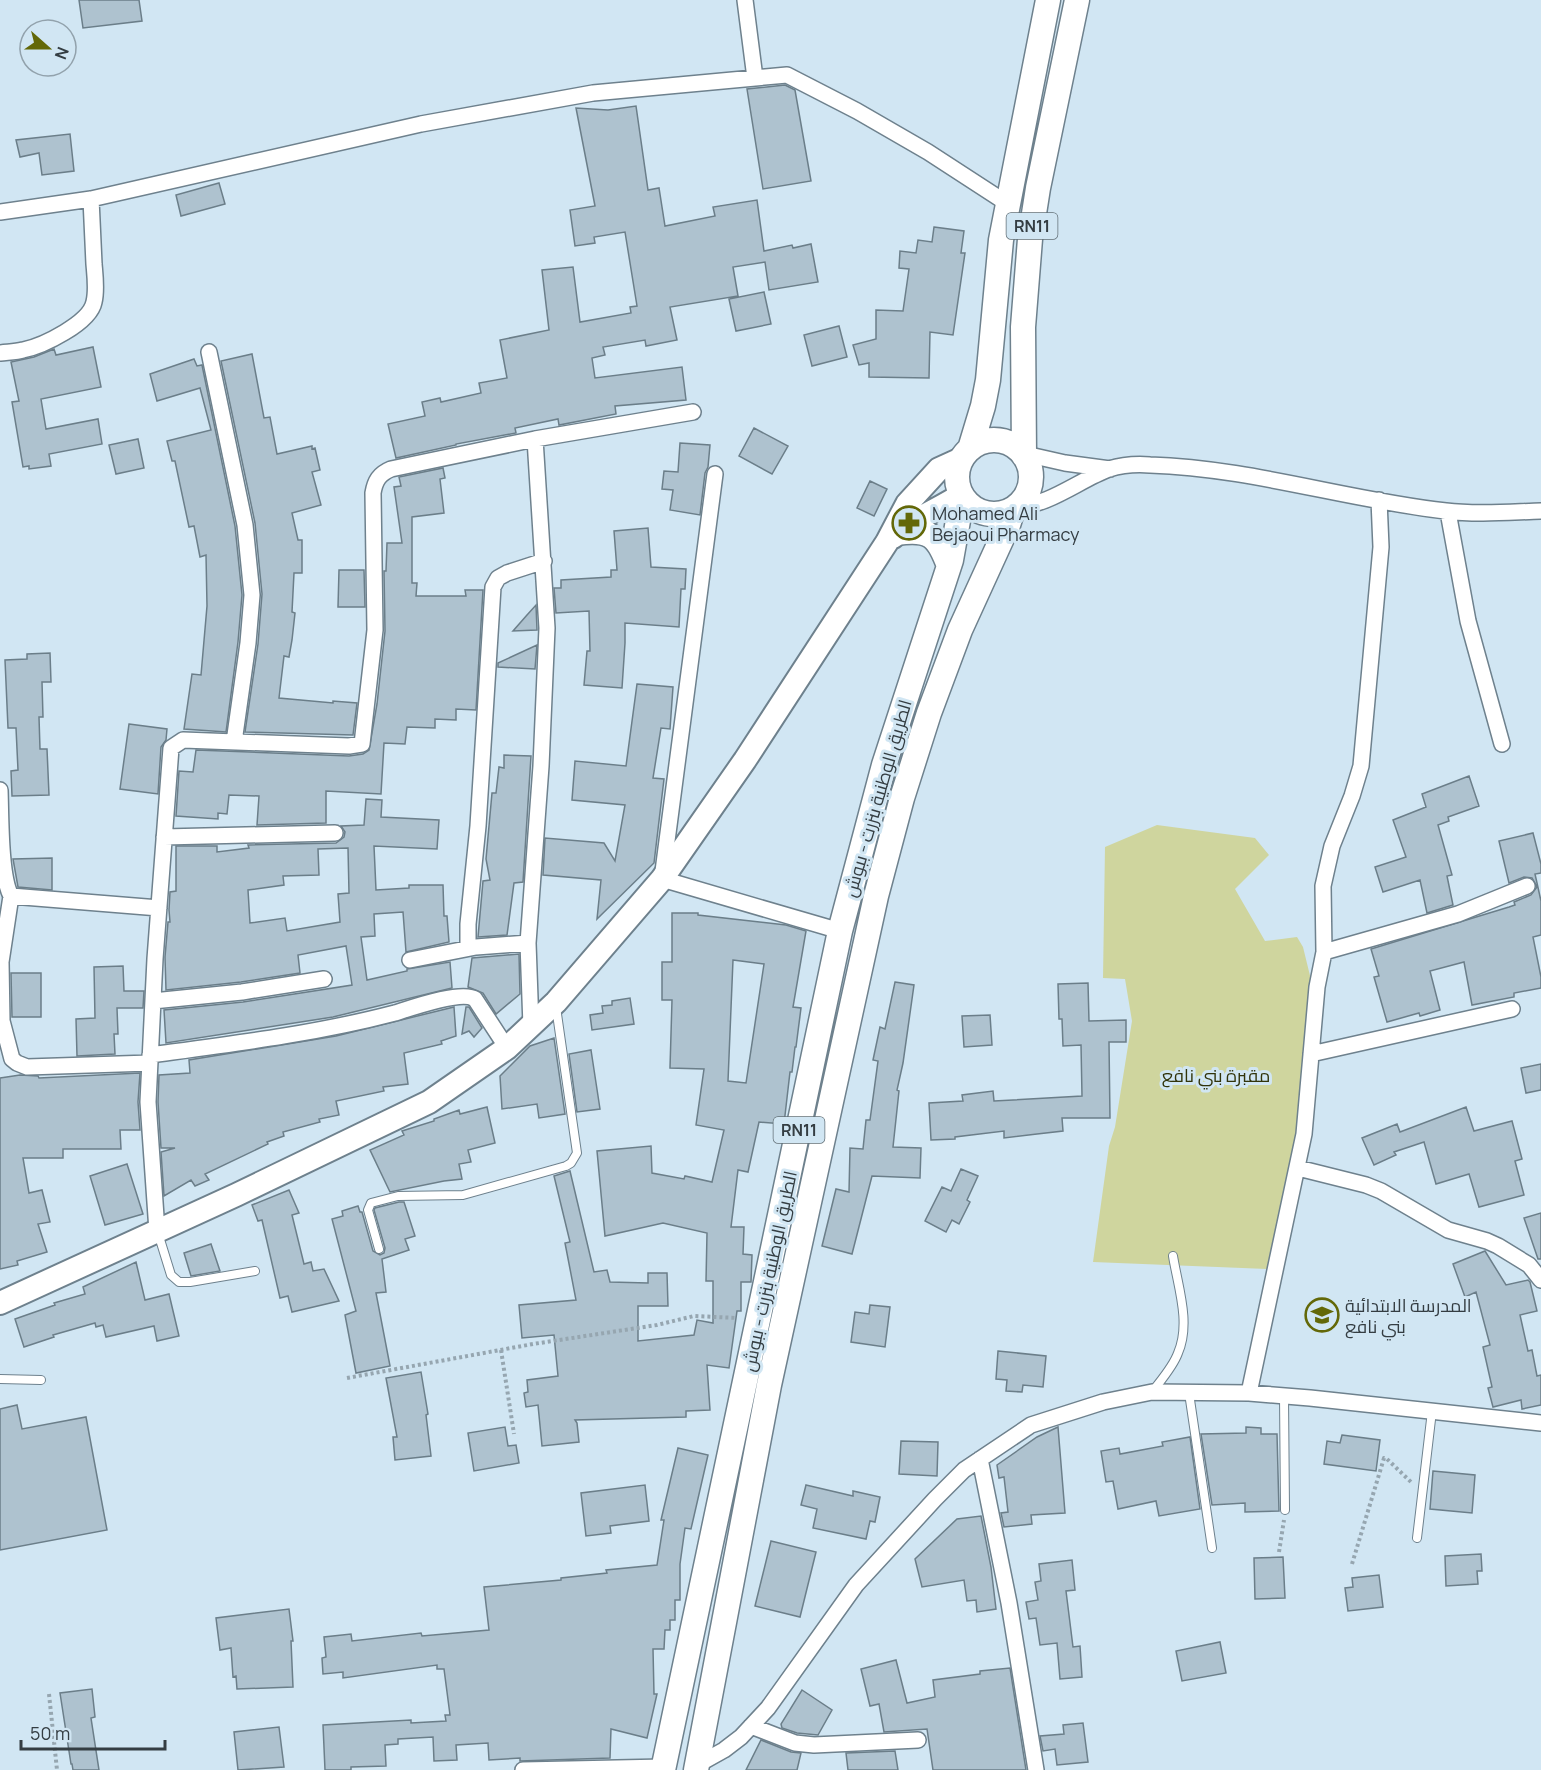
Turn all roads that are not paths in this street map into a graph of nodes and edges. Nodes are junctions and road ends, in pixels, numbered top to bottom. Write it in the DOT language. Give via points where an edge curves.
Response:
graph roads {
  1 [pos="745,0"];
  2 [pos="1048,0"];
  3 [pos="1077,0"];
  4 [pos="755,78"];
  5 [pos="91,199"];
  6 [pos="1008,204"];
  7 [pos="0,212"];
  8 [pos="209,352"];
  9 [pos="0,353"];
  10 [pos="693,412"];
  11 [pos="535,439"];
  12 [pos="965,454"];
  13 [pos="1025,457"];
  14 [pos="1110,469"];
  15 [pos="715,474"];
  16 [pos="962,496"];
  17 [pos="1379,500"];
  18 [pos="1015,508"];
  19 [pos="1541,511"];
  20 [pos="1448,512"];
  21 [pos="892,538"];
  22 [pos="544,561"];
  23 [pos="949,566"];
  24 [pos="234,742"];
  25 [pos="1502,744"];
  26 [pos="0,790"];
  27 [pos="335,832"];
  28 [pos="164,837"];
  29 [pos="2,847"];
  30 [pos="662,879"];
  31 [pos="1527,886"];
  32 [pos="11,896"];
  33 [pos="159,908"];
  34 [pos="840,930"];
  35 [pos="528,943"];
  36 [pos="468,948"];
  37 [pos="1324,952"];
  38 [pos="410,960"];
  39 [pos="1,962"];
  40 [pos="324,979"];
  41 [pos="153,1001"];
  42 [pos="556,1002"];
  43 [pos="1512,1009"];
  44 [pos="531,1026"];
  45 [pos="507,1048"];
  46 [pos="1311,1054"];
  47 [pos="150,1059"];
  48 [pos="1298,1168"];
  49 [pos="158,1231"];
  50 [pos="379,1249"];
  51 [pos="1173,1256"];
  52 [pos="255,1271"];
  53 [pos="1541,1280"];
  54 [pos="0,1303"];
  55 [pos="0,1379"];
  56 [pos="41,1380"];
  57 [pos="1152,1392"];
  58 [pos="1189,1393"];
  59 [pos="1249,1393"];
  60 [pos="1284,1396"];
  61 [pos="1432,1411"];
  62 [pos="1541,1423"];
  63 [pos="980,1459"];
  64 [pos="1285,1510"];
  65 [pos="1417,1538"];
  66 [pos="1212,1548"];
  67 [pos="751,1726"];
  68 [pos="918,1740"];
  69 [pos="664,1768"];
  70 [pos="696,1768"];
  71 [pos="523,1770"];
  72 [pos="1036,1770"];
  1 -- 4 [label="street"];
  2 -- 6 [label="main road, RN11"];
  3 -- 13 [label="main road, RN11" via="1030,239 1023,327"];
  4 -- 5 [label="street" via="593,93 421,124"];
  4 -- 6 [label="street" via="794,77 928,153"];
  5 -- 7 [label="street"];
  5 -- 9 [label="street" via="95,275 92,309 74,326 40,344"];
  6 -- 12 [label="main road, RN11" via="988,380"];
  8 -- 24 [label="street" via="245,525 251,585 248,643"];
  10 -- 11 [label="street"];
  11 -- 22 [label="street"];
  11 -- 24 [label="street" via="391,469 375,481 375,630 362,744"];
  12 -- 13 [label="main road" via="980,442 993,440 1005,441"];
  12 -- 16 [label="main road, RN11" via="956,477"];
  12 -- 21 [label="street" via="939,469 922,486 908,504"];
  13 -- 14 [label="street"];
  13 -- 18 [label="main road, RN11" via="1030,468 1029,489"];
  14 -- 17 [label="street" via="1134,465 1187,467"];
  14 -- 18 [label="street" via="1034,505"];
  15 -- 30 [label="street"];
  16 -- 18 [label="main road" via="982,513 994,515"];
  16 -- 21 [label="street" via="911,522"];
  16 -- 23 [label="main road, الطريق الوطنية بنزرت - ببوش / RN11"];
  17 -- 20 [label="street"];
  17 -- 37 [label="street" via="1381,547 1365,734 1361,766 1326,867"];
  18 -- 70 [label="main road, الطريق الوطنية بنزرت - ببوش / RN11" via="960,630 929,713 876,896 769,1385"];
  19 -- 20 [label="street"];
  20 -- 25 [label="street" via="1468,621"];
  21 -- 23 [label="main road" via="917,531 936,538"];
  21 -- 30 [label="street"];
  22 -- 35 [label="street" via="546,678"];
  22 -- 36 [label="street" via="507,573 493,587"];
  23 -- 34 [label="main road, الطريق الوطنية بنزرت - ببوش / RN11" via="884,765"];
  24 -- 28 [label="street" via="183,740 171,748"];
  26 -- 29 [label="street"];
  27 -- 28 [label="street"];
  28 -- 33 [label="street"];
  29 -- 32 [label="street"];
  30 -- 34 [label="street"];
  30 -- 42 [label="street"];
  31 -- 37 [label="street" via="1448,917"];
  32 -- 33 [label="street"];
  32 -- 39 [label="street"];
  33 -- 41 [label="street"];
  34 -- 69 [label="main road, الطريق الوطنية بنزرت - ببوش / RN11"];
  35 -- 36 [label="street"];
  35 -- 44 [label="street"];
  36 -- 38 [label="street"];
  37 -- 46 [label="street"];
  39 -- 47 [label="street" via="2,1021 8,1049 17,1064 27,1067"];
  40 -- 41 [label="street"];
  41 -- 47 [label="street"];
  42 -- 44 [label="street"];
  42 -- 50 [label="lane" via="575,1159 566,1166 463,1195 409,1195 371,1203 368,1210"];
  43 -- 46 [label="street"];
  44 -- 45 [label="street"];
  45 -- 47 [label="street" via="475,999 466,996 356,1023"];
  45 -- 49 [label="street" via="429,1102"];
  46 -- 48 [label="street"];
  47 -- 49 [label="street" via="148,1102"];
  48 -- 53 [label="street" via="1381,1191 1448,1230 1498,1246 1528,1265"];
  48 -- 59 [label="street"];
  49 -- 52 [label="lane" via="171,1275 179,1282"];
  49 -- 54 [label="street"];
  51 -- 57 [label="lane" via="1184,1321 1183,1338 1178,1354"];
  55 -- 56 [label="lane"];
  57 -- 58 [label="street"];
  57 -- 63 [label="street" via="1102,1402 1031,1425"];
  58 -- 59 [label="street"];
  58 -- 66 [label="lane"];
  59 -- 60 [label="street"];
  60 -- 61 [label="street"];
  60 -- 64 [label="lane"];
  61 -- 62 [label="street"];
  61 -- 65 [label="lane"];
  63 -- 67 [label="street" via="935,1499 856,1585"];
  63 -- 72 [label="street" via="1009,1603"];
  67 -- 68 [label="street" via="795,1743 814,1745"];
  67 -- 70 [label="street"];
  69 -- 71 [label="street"];
}
